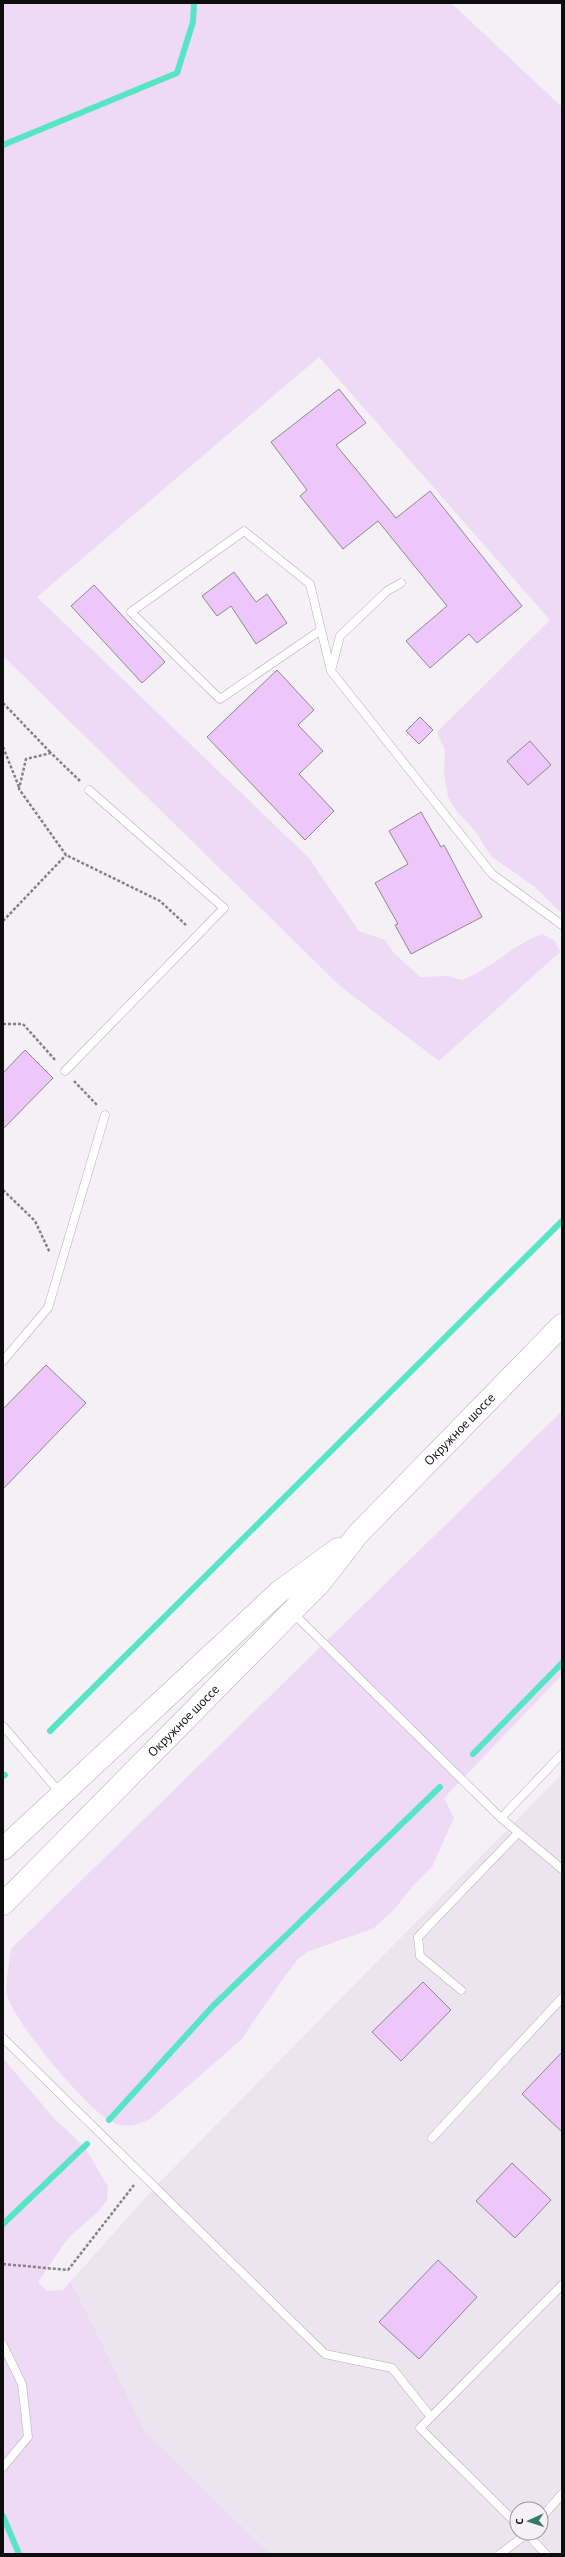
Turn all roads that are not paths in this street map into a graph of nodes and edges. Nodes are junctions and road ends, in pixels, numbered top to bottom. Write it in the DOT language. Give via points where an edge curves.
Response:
graph roads {
  1 [pos="401,583"];
  2 [pos="321,630"];
  3 [pos="331,671"];
  4 [pos="89,790"];
  5 [pos="562,925"];
  6 [pos="65,1071"];
  7 [pos="106,1115"];
  8 [pos="562,1325"];
  9 [pos="3,1361"];
  10 [pos="358,1534"];
  11 [pos="292,1612"];
  12 [pos="3,1726"];
  13 [pos="562,1754"];
  14 [pos="61,1794"];
  15 [pos="501,1818"];
  16 [pos="518,1833"];
  17 [pos="3,1849"];
  18 [pos="562,1869"];
  19 [pos="3,1904"];
  20 [pos="461,1990"];
  21 [pos="562,1998"];
  22 [pos="3,2038"];
  23 [pos="432,2138"];
  24 [pos="562,2285"];
  25 [pos="3,2345"];
  26 [pos="430,2418"];
  27 [pos="3,2467"];
  28 [pos="562,2494"];
  29 [pos="549,2509"];
  30 [pos="509,2516"];
  31 [pos="517,2541"];
  32 [pos="534,2541"];
  33 [pos="500,2554"];
  34 [pos="546,2554"];
  1 -- 3 [label="lane" via="387,591 340,636"];
  2 -- 2 [label="lane" via="310,584 244,531 130,612 220,699"];
  2 -- 3 [label="lane"];
  3 -- 5 [label="lane" via="492,874"];
  4 -- 6 [label="lane" via="224,908"];
  7 -- 9 [label="lane" via="48,1308"];
  8 -- 10 [label="main road, Окружное шоссе"];
  10 -- 11 [label="main road, Окружное шоссе"];
  10 -- 14 [label="main road, Окружное шоссе" via="279,1592"];
  11 -- 15 [label="lane"];
  11 -- 19 [label="main road, Окружное шоссе"];
  12 -- 14 [label="lane"];
  13 -- 15 [label="lane"];
  14 -- 17 [label="main road, Окружное шоссе"];
  15 -- 16 [label="lane"];
  16 -- 18 [label="lane"];
  16 -- 20 [label="lane" via="418,1937 420,1956"];
  21 -- 23 [label="lane"];
  22 -- 26 [label="lane" via="325,2354 392,2368"];
  24 -- 26 [label="lane"];
  25 -- 27 [label="lane" via="22,2384 28,2437"];
  26 -- 30 [label="lane" via="420,2428"];
  28 -- 29 [label="lane"];
  31 -- 33 [label="lane"];
  32 -- 34 [label="lane"];
}
